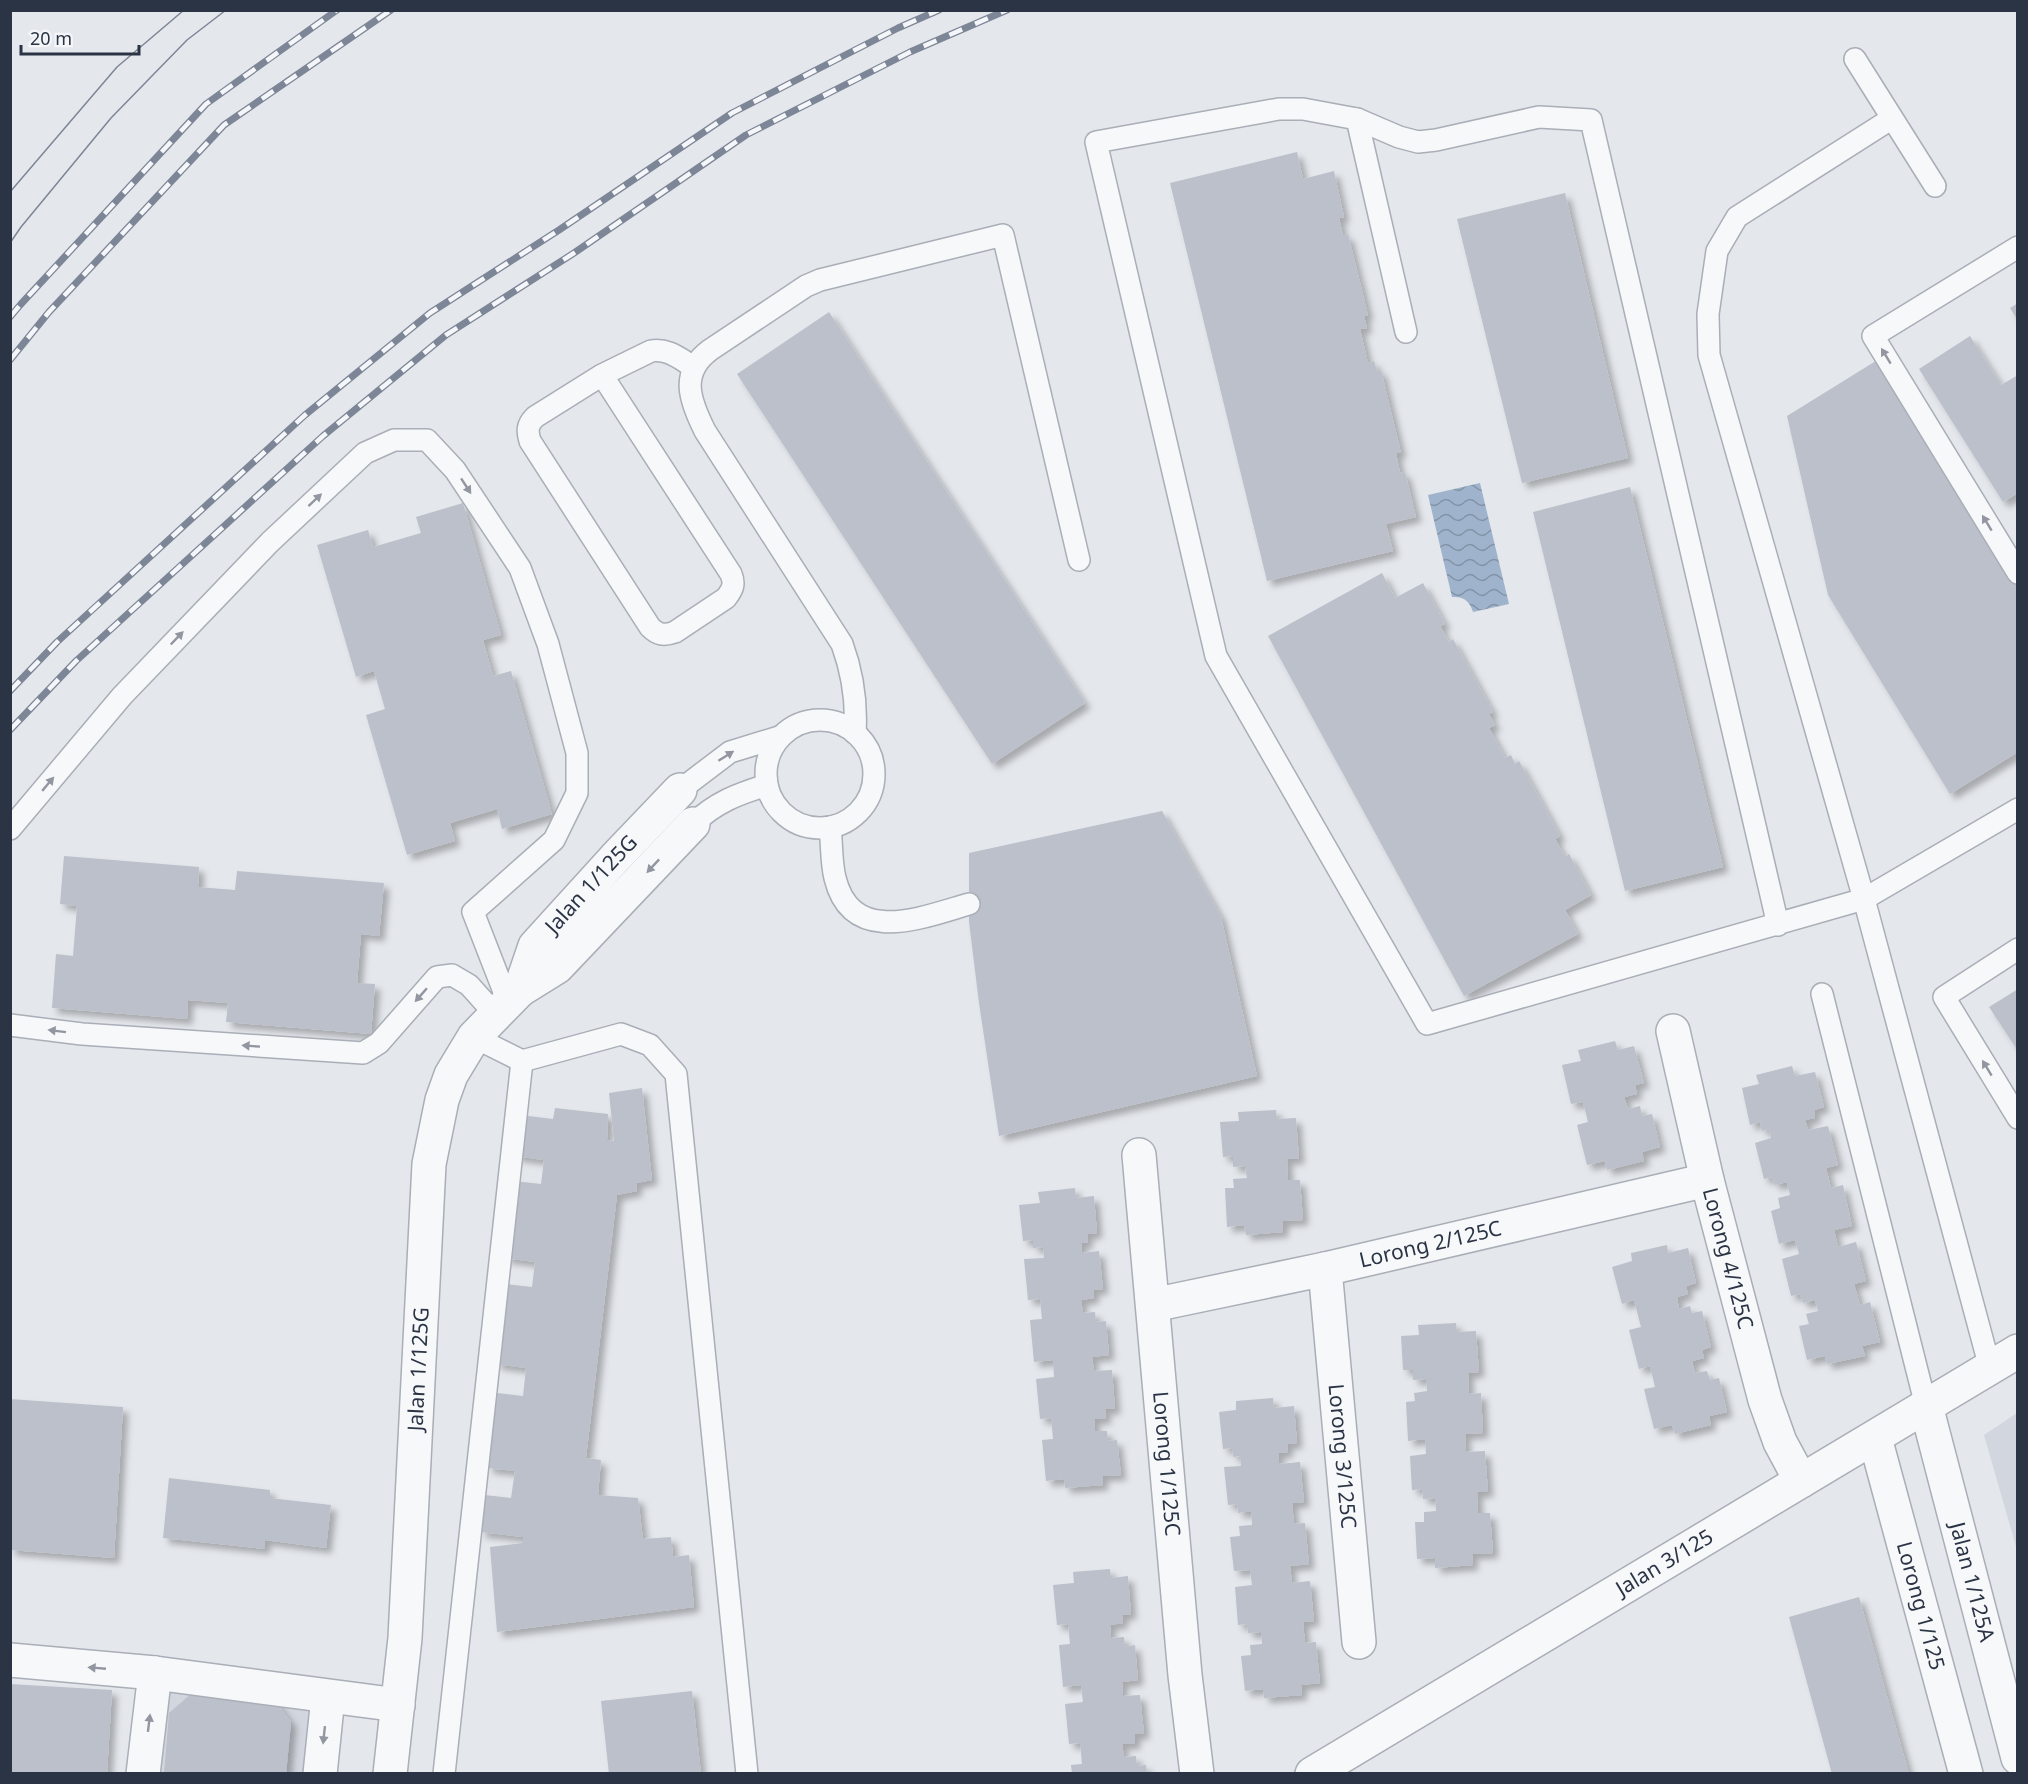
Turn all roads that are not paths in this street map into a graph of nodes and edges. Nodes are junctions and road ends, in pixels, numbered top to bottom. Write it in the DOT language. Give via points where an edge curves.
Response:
graph roads {
  1 [pos="1855,59"];
  2 [pos="1358,119"];
  3 [pos="1891,119"];
  4 [pos="1935,186"];
  5 [pos="2018,247"];
  6 [pos="1406,332"];
  7 [pos="694,368"];
  8 [pos="602,375"];
  9 [pos="1079,560"];
  10 [pos="2018,573"];
  11 [pos="855,733"];
  12 [pos="779,737"];
  13 [pos="767,785"];
  14 [pos="680,790"];
  15 [pos="2018,809"];
  16 [pos="657,814"];
  17 [pos="830,827"];
  18 [pos="10,829"];
  19 [pos="686,831"];
  20 [pos="1864,899"];
  21 [pos="969,904"];
  22 [pos="1778,925"];
  23 [pos="2018,949"];
  24 [pos="1822,993"];
  25 [pos="499,1011"];
  26 [pos="10,1025"];
  27 [pos="1673,1031"];
  28 [pos="522,1061"];
  29 [pos="2018,1118"];
  30 [pos="1139,1155"];
  31 [pos="1707,1180"];
  32 [pos="1325,1269"];
  33 [pos="1153,1305"];
  34 [pos="2004,1359"];
  35 [pos="1926,1406"];
  36 [pos="1875,1438"];
  37 [pos="1801,1480"];
  38 [pos="1359,1642"];
  39 [pos="10,1660"];
  40 [pos="155,1673"];
  41 [pos="328,1697"];
  42 [pos="398,1705"];
  43 [pos="2018,1758"];
  44 [pos="143,1773"];
  45 [pos="320,1773"];
  46 [pos="390,1773"];
  47 [pos="444,1773"];
  48 [pos="747,1773"];
  49 [pos="1197,1773"];
  50 [pos="1312,1773"];
  51 [pos="1966,1773"];
  1 -- 3 [label="lane"];
  2 -- 6 [label="lane"];
  2 -- 22 [label="lane" via="1418,142 1539,117 1591,120"];
  2 -- 22 [label="lane" via="1303,109 1279,109 1096,142 1216,656 1427,1024"];
  3 -- 4 [label="lane"];
  3 -- 20 [label="lane" via="1737,217 1717,251 1708,314 1709,355"];
  10 -- 5 [label="lane, one-way" via="1874,336"];
  7 -- 8 [label="lane" via="660,349"];
  7 -- 9 [label="lane" via="699,358 806,286 1003,235"];
  7 -- 11 [label="lane" via="690,389 705,431 842,644 855,688"];
  8 -- 8 [label="lane" via="535,417 527,432 650,627 666,635 726,598 734,582"];
  11 -- 12 [label="lane" via="825,719 808,721"];
  11 -- 17 [label="lane" via="867,747 873,763 869,796 847,821"];
  12 -- 13 [label="lane" via="766,768"];
  14 -- 12 [label="lane, one-way" via="730,752"];
  13 -- 17 [label="lane" via="783,814 798,824"];
  13 -- 19 [label="lane" via="708,809"];
  14 -- 16 [label="street, Jalan 1/125G"];
  15 -- 20 [label="lane"];
  16 -- 19 [label="street"];
  16 -- 25 [label="street, Jalan 1/125G" via="535,946"];
  17 -- 21 [label="lane" via="839,890 860,915 891,923"];
  18 -- 25 [label="lane, one-way" via="122,696 270,542 365,453 394,440 427,440 455,470 519,568 548,644 577,753 577,793 554,840 473,912"];
  19 -- 25 [label="street, Jalan 1/125G, one-way" via="557,967"];
  20 -- 22 [label="lane"];
  20 -- 34 [label="lane"];
  29 -- 23 [label="lane, one-way" via="1944,997"];
  24 -- 35 [label="lane"];
  25 -- 26 [label="lane, one-way" via="453,975 437,977 379,1043 363,1053 82,1034"];
  25 -- 28 [label="lane"];
  25 -- 42 [label="street, Jalan 1/125G" via="452,1075 442,1100 429,1164 405,1638"];
  27 -- 31 [label="street, Lorong 4/125C"];
  28 -- 47 [label="lane"];
  28 -- 48 [label="lane" via="621,1034 650,1045 676,1074"];
  30 -- 33 [label="street, Lorong 1/125C"];
  31 -- 32 [label="street, Lorong 2/125C"];
  31 -- 37 [label="street, Lorong 4/125C" via="1765,1400 1780,1442"];
  32 -- 33 [label="street, Lorong 2/125C"];
  32 -- 38 [label="street, Lorong 3/125C"];
  33 -- 49 [label="street, Lorong 1/125C"];
  34 -- 35 [label="street, Jalan 3/125"];
  35 -- 36 [label="street, Jalan 3/125"];
  35 -- 43 [label="street, Jalan 1/125A"];
  36 -- 37 [label="street, Jalan 3/125"];
  36 -- 51 [label="street, Lorong 1/125"];
  37 -- 50 [label="street, Jalan 3/125"];
  40 -- 39 [label="street, one-way"];
  40 -- 41 [label="street"];
  44 -- 40 [label="street, one-way"];
  41 -- 42 [label="street"];
  41 -- 45 [label="street, one-way"];
  42 -- 46 [label="street, Jalan 1/125G"];
}
